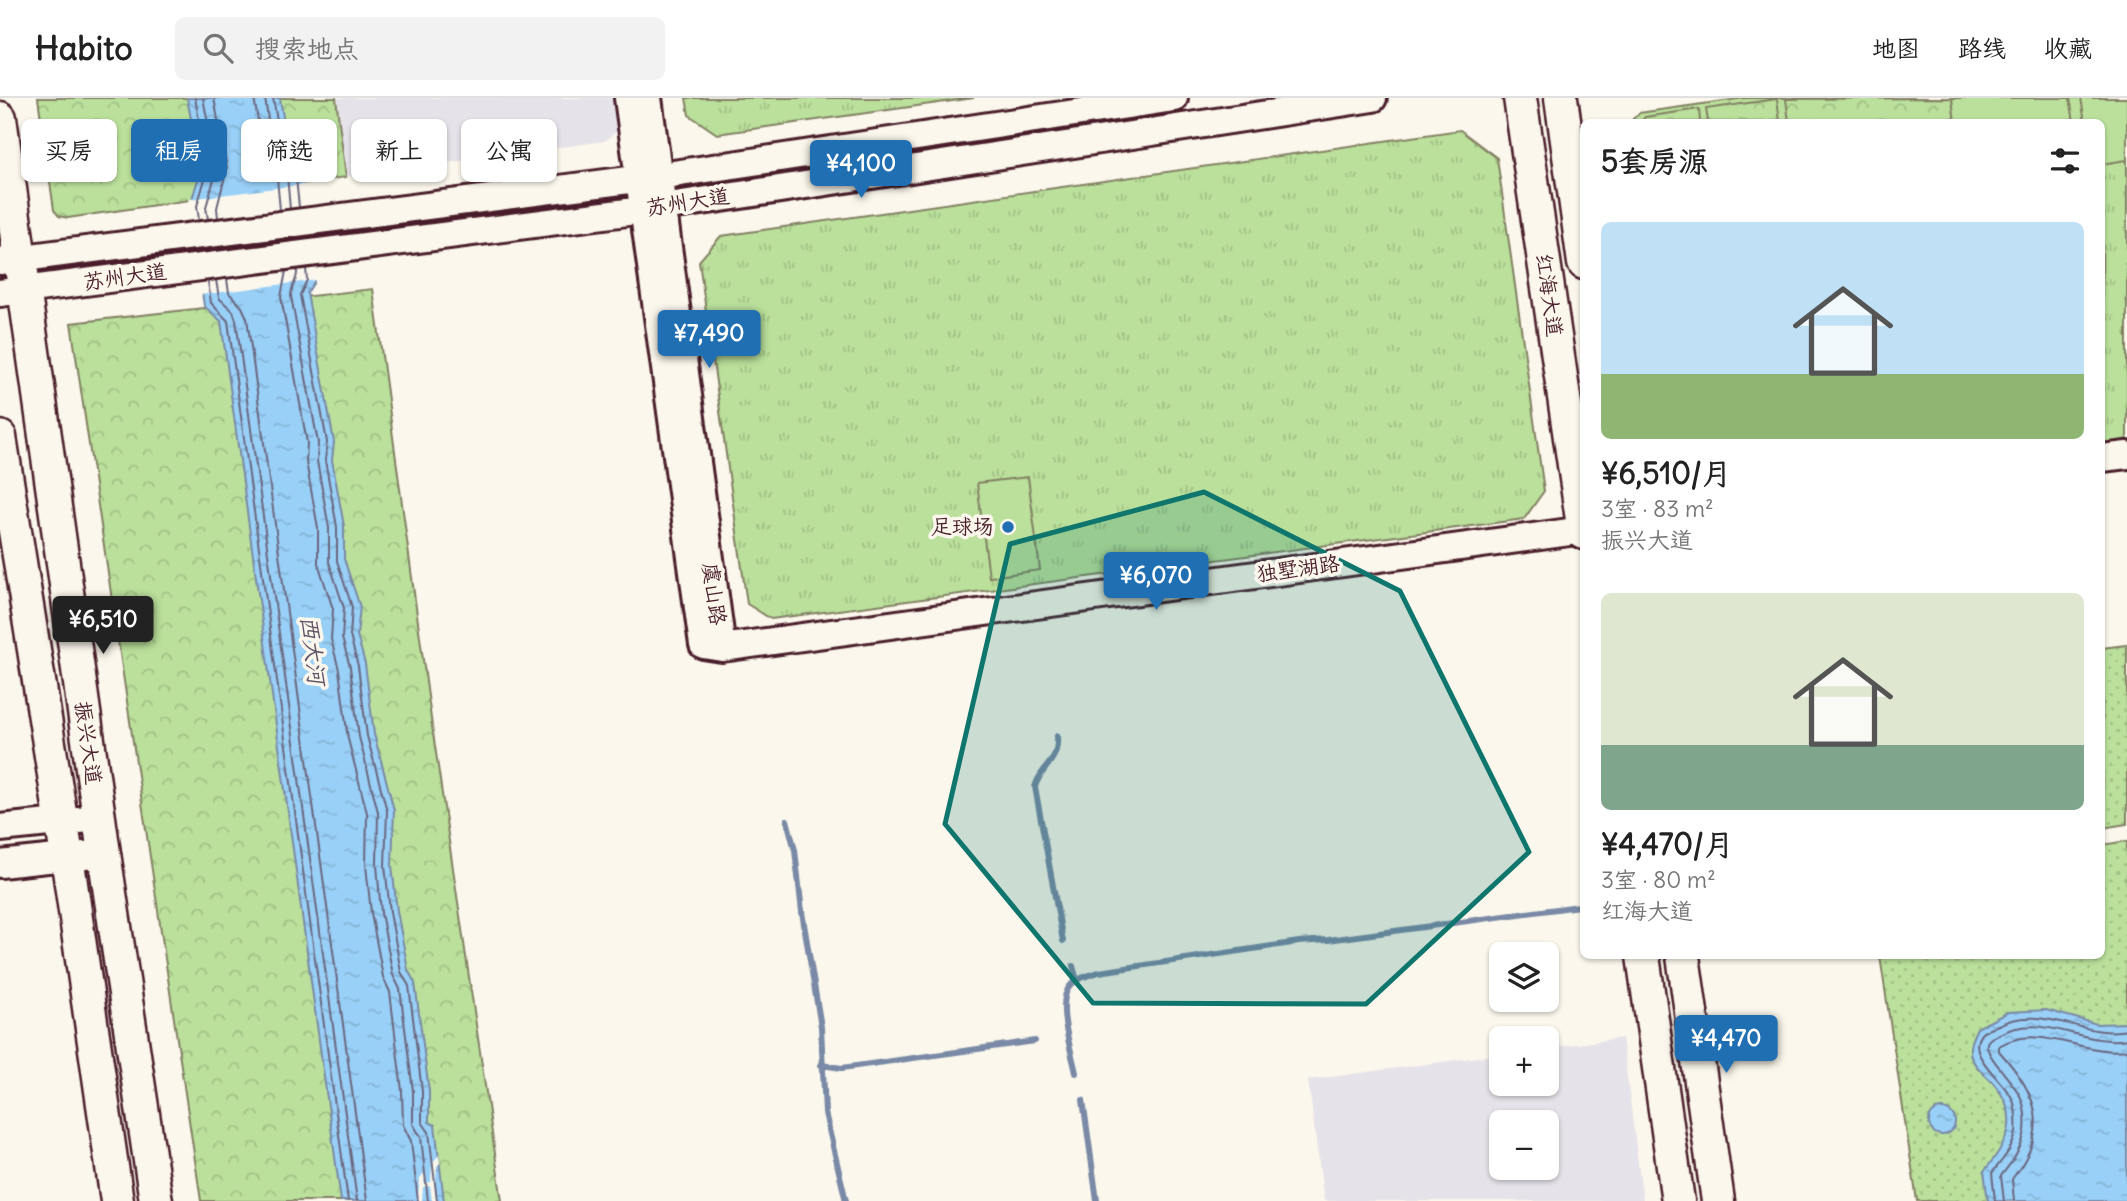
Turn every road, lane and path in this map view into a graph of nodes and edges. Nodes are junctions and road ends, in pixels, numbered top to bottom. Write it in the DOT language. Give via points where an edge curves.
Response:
graph roads {
  1 [pos="628,98"];
  2 [pos="648,98"];
  3 [pos="1174,98"];
  4 [pos="1373,98"];
  5 [pos="1520,98"];
  6 [pos="1561,98"];
  7 [pos="0,118"];
  8 [pos="649,177"];
  9 [pos="653,208"];
  10 [pos="1580,234"];
  11 [pos="10,260"];
  12 [pos="13,292"];
  13 [pos="0,438"];
  14 [pos="2127,455"];
  15 [pos="2105,458"];
  16 [pos="1580,504"];
  17 [pos="1580,532"];
  18 [pos="722,648"];
  19 [pos="99,818"];
  20 [pos="60,820"];
  21 [pos="0,828"];
  22 [pos="104,853"];
  23 [pos="67,856"];
  24 [pos="0,864"];
  25 [pos="1643,959"];
  26 [pos="1682,959"];
  27 [pos="117,1201"];
  28 [pos="156,1201"];
  29 [pos="1678,1201"];
  30 [pos="1718,1201"];
  1 -- 8 [label="street, 虞山路"];
  2 -- 8 [label="street, 虞山路"];
  3 -- 8 [label="street, 苏州大道"];
  4 -- 9 [label="street, 苏州大道"];
  5 -- 16 [label="main road, 红海大道"];
  6 -- 10 [label="main road, 红海大道"];
  7 -- 11 [label="main road, 振兴大道"];
  8 -- 9 [label="street, 虞山路"];
  8 -- 11 [label="street, 苏州大道"];
  9 -- 12 [label="street, 苏州大道"];
  9 -- 18 [label="street, 虞山路"];
  11 -- 12 [label="main road, 振兴大道"];
  12 -- 19 [label="main road, 振兴大道"];
  13 -- 20 [label="main road, 振兴大道"];
  14 -- 15 [label="street"];
  17 -- 18 [label="street, 独墅湖路"];
  19 -- 20 [label="street"];
  19 -- 22 [label="main road, 振兴大道"];
  20 -- 21 [label="street"];
  20 -- 23 [label="main road, 振兴大道"];
  22 -- 23 [label="street"];
  22 -- 28 [label="main road, 振兴大道"];
  23 -- 24 [label="street"];
  23 -- 27 [label="main road, 振兴大道"];
  25 -- 29 [label="main road"];
  26 -- 30 [label="main road"];
}
